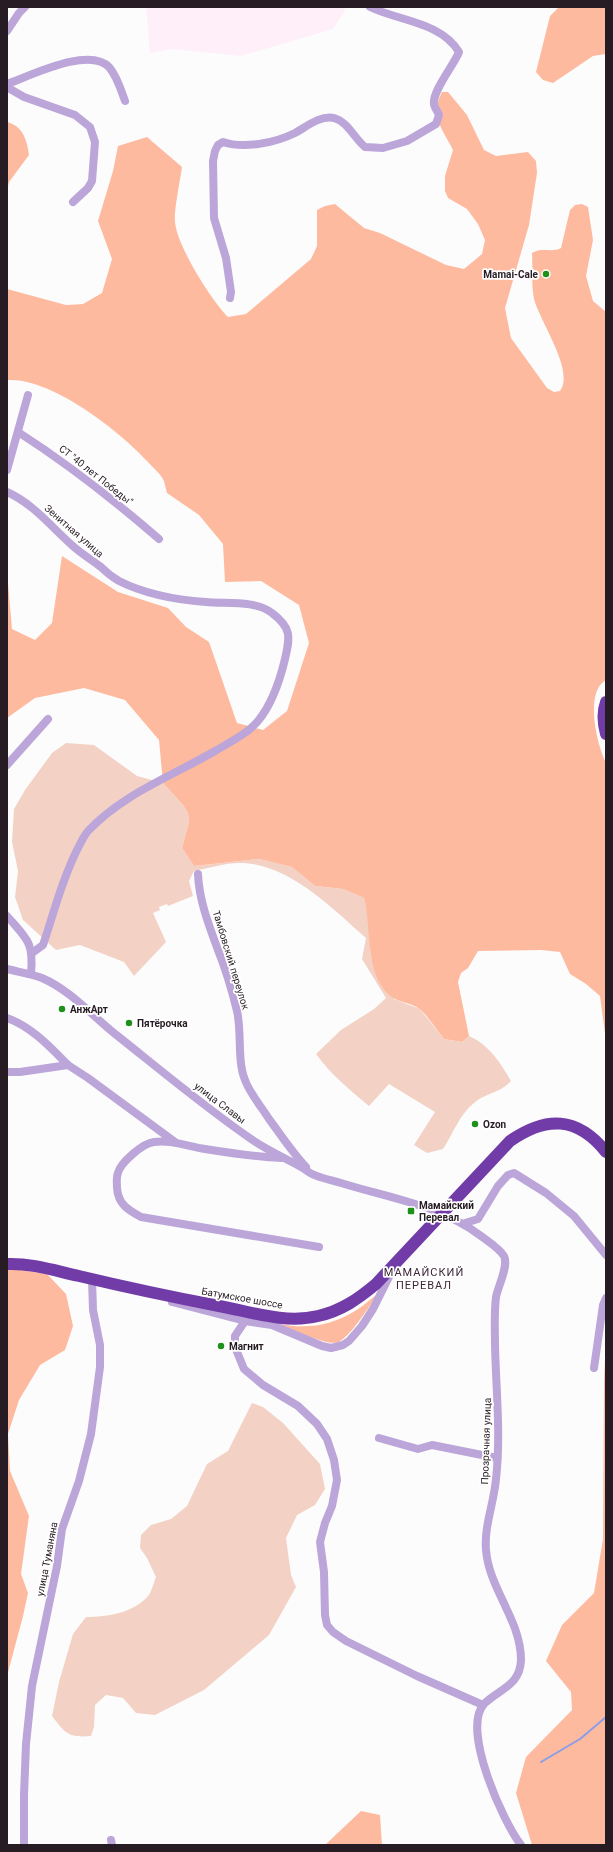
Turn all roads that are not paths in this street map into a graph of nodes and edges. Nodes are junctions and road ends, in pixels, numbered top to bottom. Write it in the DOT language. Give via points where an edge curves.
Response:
graph roads {
  1 [pos="25,7"];
  2 [pos="370,7"];
  3 [pos="7,31"];
  4 [pos="7,85"];
  5 [pos="125,101"];
  6 [pos="72,202"];
  7 [pos="230,298"];
  8 [pos="28,395"];
  9 [pos="18,432"];
  10 [pos="7,470"];
  11 [pos="7,492"];
  12 [pos="159,539"];
  13 [pos="606,702"];
  14 [pos="48,719"];
  15 [pos="606,734"];
  16 [pos="7,766"];
  17 [pos="198,874"];
  18 [pos="7,916"];
  19 [pos="32,953"];
  20 [pos="7,969"];
  21 [pos="31,974"];
  22 [pos="7,1018"];
  23 [pos="68,1065"];
  24 [pos="7,1072"];
  25 [pos="175,1142"];
  26 [pos="606,1152"];
  27 [pos="282,1158"];
  28 [pos="312,1174"];
  29 [pos="444,1213"];
  30 [pos="465,1224"];
  31 [pos="319,1247"];
  32 [pos="606,1255"];
  33 [pos="396,1263"];
  34 [pos="7,1264"];
  35 [pos="92,1279"];
  36 [pos="168,1296"];
  37 [pos="606,1298"];
  38 [pos="245,1321"];
  39 [pos="594,1368"];
  40 [pos="379,1438"];
  41 [pos="497,1458"];
  42 [pos="484,1705"];
  43 [pos="24,1845"];
  44 [pos="521,1845"];
  1 -- 3 [label="street"];
  2 -- 7 [label="street" via="440,33 455,44 459,52 455,63 436,91 434,103 439,115 436,124 407,141 383,148 365,147 344,124 334,118 324,118 280,139 253,144 230,145 223,142 218,145 213,161 214,218 226,258"];
  4 -- 5 [label="street" via="75,59 100,61 113,72"];
  4 -- 6 [label="street" via="24,97 75,115 90,127 95,142 92,181"];
  8 -- 9 [label="street"];
  9 -- 10 [label="street"];
  9 -- 12 [label="street, СТ \"40 лет Победы\"" via="110,497"];
  11 -- 19 [label="street, Зенитная улица" via="42,516 74,547 118,580 147,592 208,603 244,603 270,611 284,624 289,639 283,667 270,703 258,721 244,734 124,800 86,833 71,862 43,945"];
  13 -- 15 [label="highway" via="603,724"];
  14 -- 16 [label="street"];
  17 -- 28 [label="street, Тамбовский переулок" via="208,925 227,974 237,1010 245,1080 253,1096 294,1154"];
  18 -- 19 [label="street" via="30,944"];
  19 -- 21 [label="street"];
  20 -- 21 [label="street, улица Славы"];
  21 -- 27 [label="street, улица Славы" via="64,991 114,1034 192,1094"];
  22 -- 23 [label="street" via="20,1022"];
  23 -- 24 [label="street"];
  23 -- 25 [label="street"];
  25 -- 27 [label="street" via="203,1149"];
  25 -- 31 [label="street" via="152,1142 126,1160 118,1172 117,1190 120,1202 130,1211 141,1217"];
  26 -- 29 [label="highway, Батумское шоссе" via="593,1136 579,1129 559,1123 538,1125 510,1141"];
  27 -- 28 [label="street, улица Славы"];
  28 -- 29 [label="street, улица Славы"];
  29 -- 30 [label="street, Прозрачная улица"];
  29 -- 33 [label="highway, Батумское шоссе"];
  30 -- 32 [label="street" via="478,1219 498,1186 508,1175 514,1173 546,1193 574,1216"];
  30 -- 41 [label="street, Прозрачная улица" via="495,1246 505,1257 506,1265 496,1296"];
  33 -- 36 [label="highway, Батумское шоссе" via="359,1298 340,1310 318,1317 276,1317"];
  33 -- 38 [label="street" via="373,1309 362,1326 343,1345 331,1348 322,1346 272,1325"];
  34 -- 35 [label="highway, Батумское шоссе" via="32,1266"];
  35 -- 36 [label="highway, Батумское шоссе"];
  35 -- 43 [label="street, улица Туманяна" via="100,1367 91,1434 79,1481 62,1528 57,1566 32,1686 26,1744"];
  36 -- 38 [label="street" via="168,1300 172,1302"];
  37 -- 39 [label="street"];
  38 -- 42 [label="street" via="235,1336 235,1347 244,1369 262,1385 298,1406 317,1424 327,1439 334,1460 336,1480 332,1506 320,1542 327,1625 346,1642"];
  40 -- 41 [label="street" via="418,1449 432,1445"];
  41 -- 42 [label="street, Прозрачная улица" via="496,1479 485,1536 486,1554 493,1577 511,1616 521,1662 515,1680"];
  42 -- 44 [label="street" via="479,1714 478,1726 481,1758 498,1804"];
}
